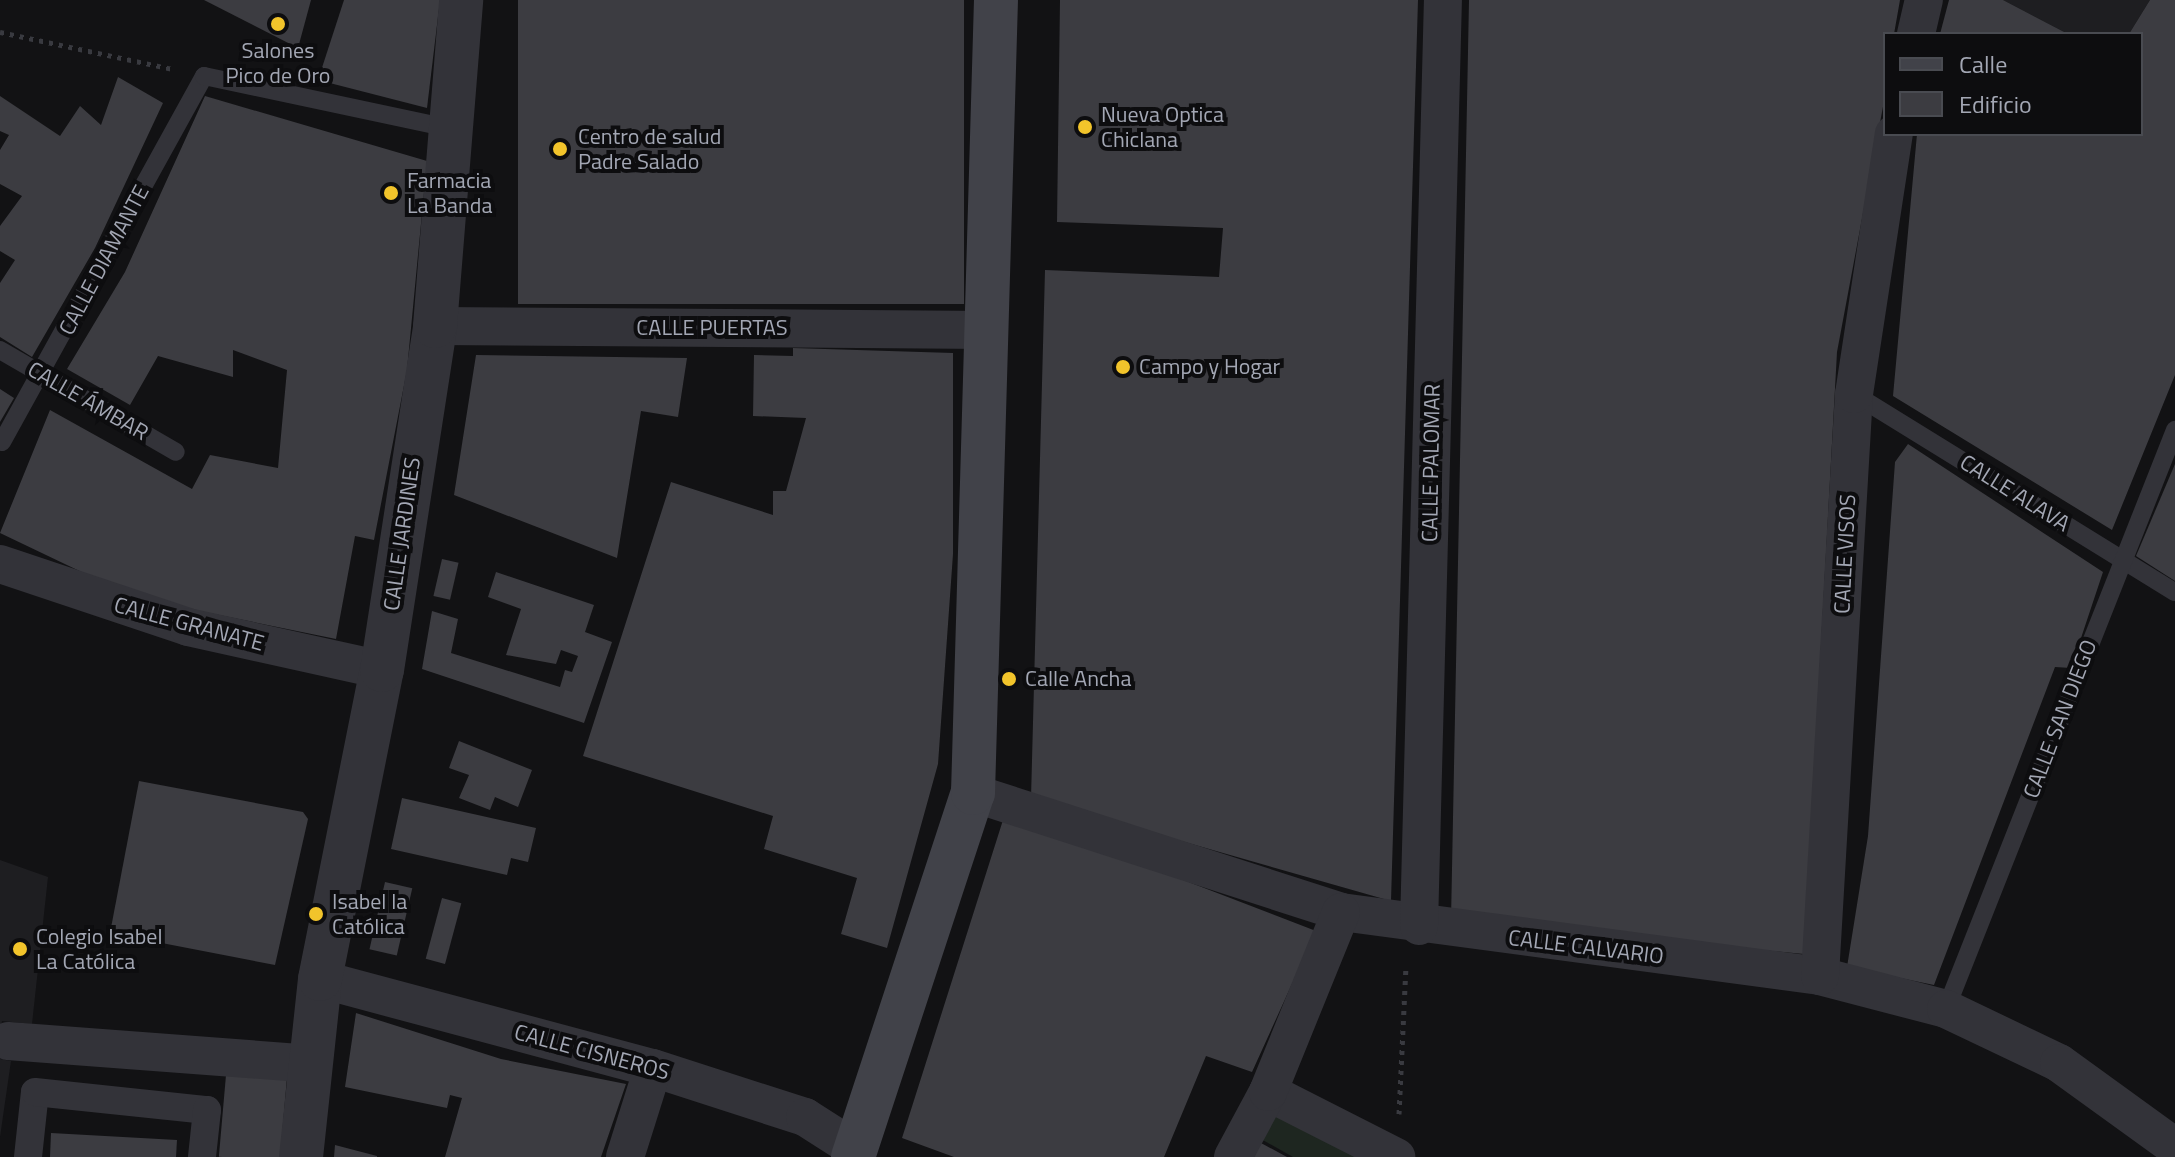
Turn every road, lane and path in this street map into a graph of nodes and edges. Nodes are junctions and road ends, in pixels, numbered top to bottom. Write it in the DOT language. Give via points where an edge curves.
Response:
graph roads {
  1 [pos="461,0"];
  2 [pos="996,0"];
  3 [pos="1443,0"];
  4 [pos="1924,0"];
  5 [pos="0,32"];
  6 [pos="1916,32"];
  7 [pos="204,76"];
  8 [pos="449,128"];
  9 [pos="1894,136"];
  10 [pos="435,326"];
  11 [pos="989,330"];
  12 [pos="0,350"];
  13 [pos="43,374"];
  14 [pos="1854,394"];
  15 [pos="2175,430"];
  16 [pos="2,442"];
  17 [pos="176,452"];
  18 [pos="2123,559"];
  19 [pos="0,564"];
  20 [pos="2175,592"];
  21 [pos="382,670"];
  22 [pos="973,793"];
  23 [pos="1341,912"];
  24 [pos="1419,926"];
  25 [pos="1820,976"];
  26 [pos="320,979"];
  27 [pos="1946,1009"];
  28 [pos="8,1041"];
  29 [pos="312,1064"];
  30 [pos="653,1068"];
  31 [pos="1268,1092"];
  32 [pos="2175,1147"];
  33 [pos="862,1154"];
  34 [pos="28,1157"];
  35 [pos="202,1157"];
  36 [pos="301,1157"];
  37 [pos="625,1157"];
  38 [pos="1233,1157"];
  39 [pos="1395,1157"];
  1 -- 8 [label="street, CALLE JARDINES"];
  2 -- 11 [label="main road"];
  3 -- 24 [label="street, CALLE PALOMAR"];
  4 -- 6 [label="street"];
  5 -- 7 [label="path"];
  7 -- 8 [label="lane"];
  7 -- 13 [label="lane, CALLE DIAMANTE"];
  8 -- 10 [label="street, CALLE JARDINES"];
  9 -- 14 [label="street, CALLE VISOS"];
  10 -- 11 [label="street, CALLE PUERTAS"];
  10 -- 21 [label="street, CALLE JARDINES"];
  11 -- 22 [label="main road"];
  12 -- 13 [label="lane, CALLE ÁMBAR"];
  13 -- 16 [label="lane, CALLE DIAMANTE"];
  13 -- 17 [label="lane, CALLE ÁMBAR"];
  14 -- 18 [label="lane, CALLE ALAVA"];
  14 -- 25 [label="street, CALLE VISOS"];
  15 -- 18 [label="lane, CALLE SAN DIEGO"];
  18 -- 20 [label="lane, CALLE ALAVA"];
  18 -- 27 [label="lane, CALLE SAN DIEGO"];
  19 -- 21 [label="street, CALLE GRANATE" via="188,627"];
  21 -- 26 [label="street, CALLE JARDINES"];
  22 -- 23 [label="street, CALLE CALVARIO"];
  22 -- 33 [label="main road"];
  23 -- 24 [label="street, CALLE CALVARIO"];
  23 -- 31 [label="street"];
  24 -- 25 [label="street, CALLE CALVARIO"];
  24 -- 39 [label="path" via="1405,973"];
  25 -- 27 [label="street, CALLE CALVARIO"];
  26 -- 29 [label="street, CALLE JARDINES"];
  26 -- 30 [label="street, CALLE CISNEROS"];
  27 -- 32 [label="street, CALLE CALVARIO" via="2059,1063"];
  28 -- 29 [label="street"];
  29 -- 36 [label="street, CALLE JARDINES"];
  30 -- 33 [label="street, CALLE CISNEROS" via="805,1117"];
  30 -- 37 [label="street"];
  31 -- 38 [label="street"];
  31 -- 39 [label="street"];
  34 -- 35 [label="street" via="35,1092 207,1110"];
}
